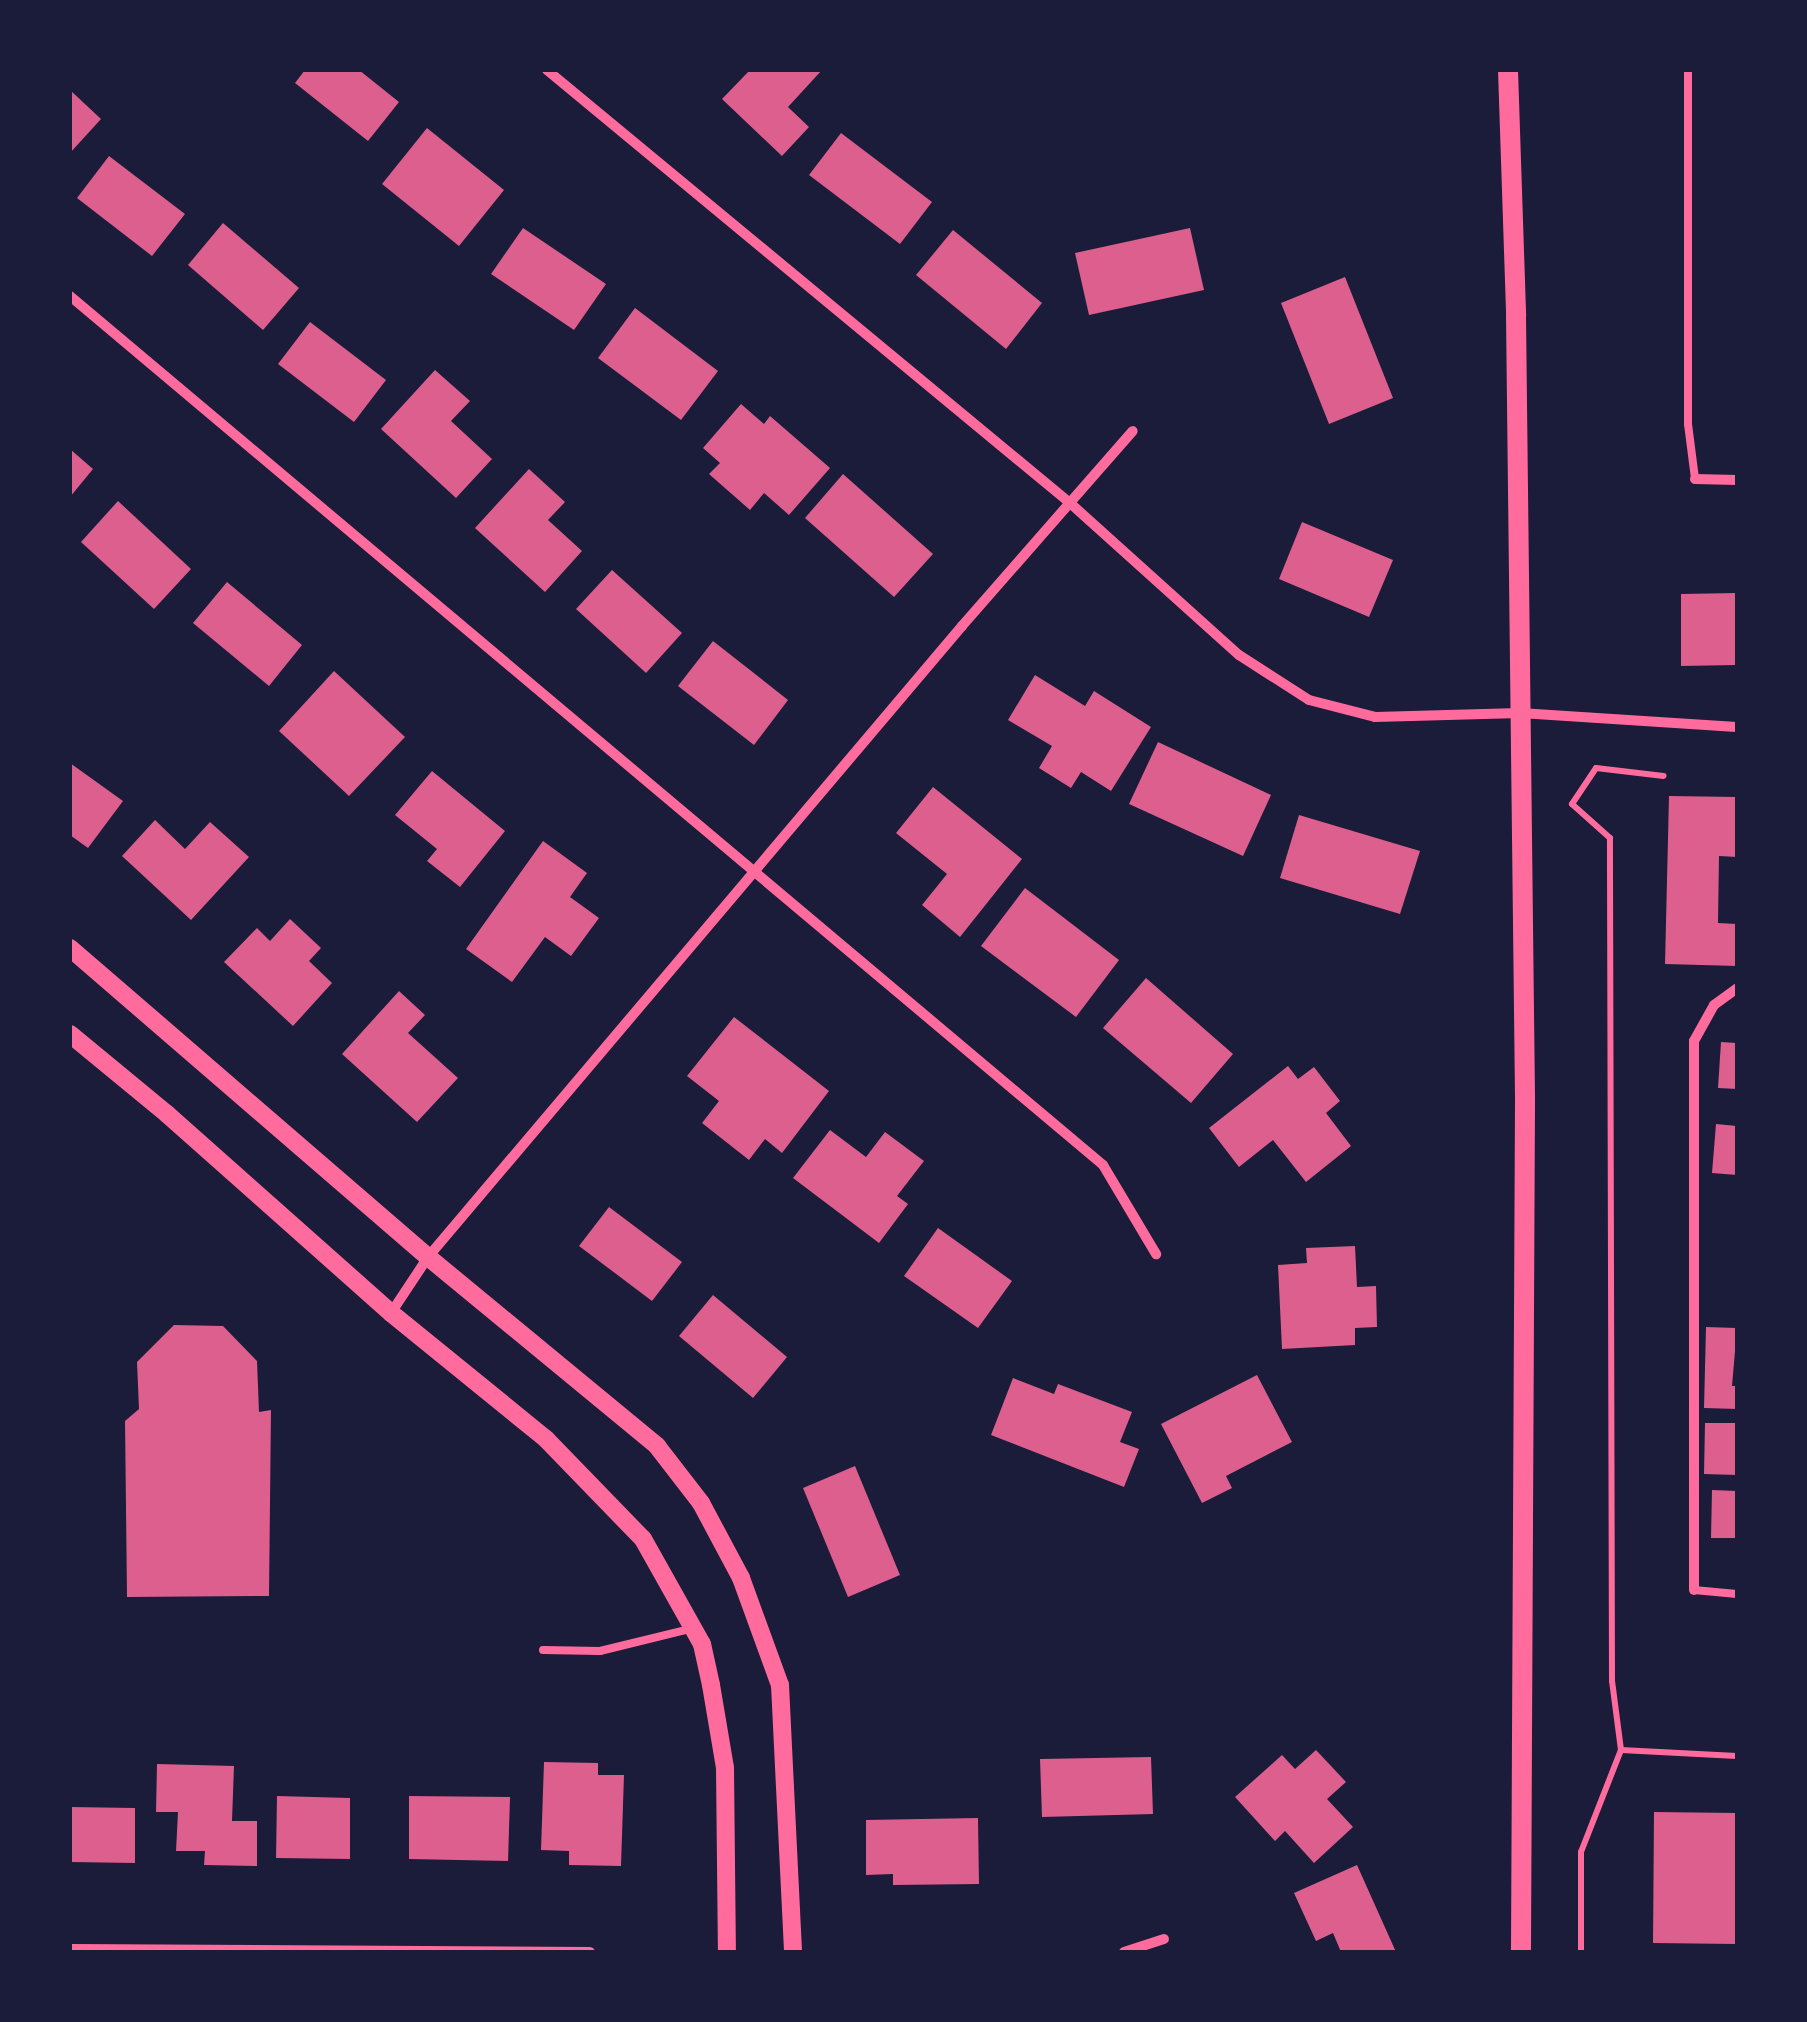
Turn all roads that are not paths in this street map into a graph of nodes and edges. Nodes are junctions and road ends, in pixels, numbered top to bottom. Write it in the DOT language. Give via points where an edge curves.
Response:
graph roads {
  1 [pos="546,70"];
  2 [pos="1508,70"];
  3 [pos="1688,70"];
  4 [pos="70,296"];
  5 [pos="1134,431"];
  6 [pos="1695,479"];
  7 [pos="1737,480"];
  8 [pos="1070,503"];
  9 [pos="1520,712"];
  10 [pos="1737,727"];
  11 [pos="754,874"];
  12 [pos="70,948"];
  13 [pos="1737,988"];
  14 [pos="70,1034"];
  15 [pos="1156,1254"];
  16 [pos="428,1256"];
  17 [pos="390,1312"];
  18 [pos="1694,1590"];
  19 [pos="1737,1594"];
  20 [pos="693,1628"];
  21 [pos="542,1650"];
  22 [pos="1164,1939"];
  23 [pos="70,1949"];
  24 [pos="590,1952"];
  25 [pos="728,1952"];
  26 [pos="793,1952"];
  27 [pos="1124,1952"];
  28 [pos="1520,1952"];
  1 -- 8 [label="street"];
  2 -- 9 [label="main road"];
  3 -- 6 [label="lane" via="1688,424"];
  4 -- 11 [label="street"];
  5 -- 8 [label="street"];
  6 -- 7 [label="street"];
  8 -- 9 [label="street" via="1239,656 1309,700 1375,717"];
  8 -- 11 [label="street"];
  9 -- 10 [label="street"];
  9 -- 28 [label="main road"];
  11 -- 15 [label="street" via="1103,1165"];
  11 -- 16 [label="street"];
  12 -- 16 [label="street"];
  13 -- 18 [label="street" via="1714,1004 1694,1041"];
  14 -- 17 [label="street"];
  16 -- 17 [label="street"];
  16 -- 26 [label="street" via="657,1446 701,1503 741,1578 780,1685"];
  17 -- 20 [label="street" via="546,1439 643,1539"];
  18 -- 19 [label="lane"];
  20 -- 21 [label="lane" via="600,1652"];
  20 -- 25 [label="street" via="702,1644 725,1768"];
  22 -- 27 [label="street"];
  23 -- 24 [label="street"];
}
